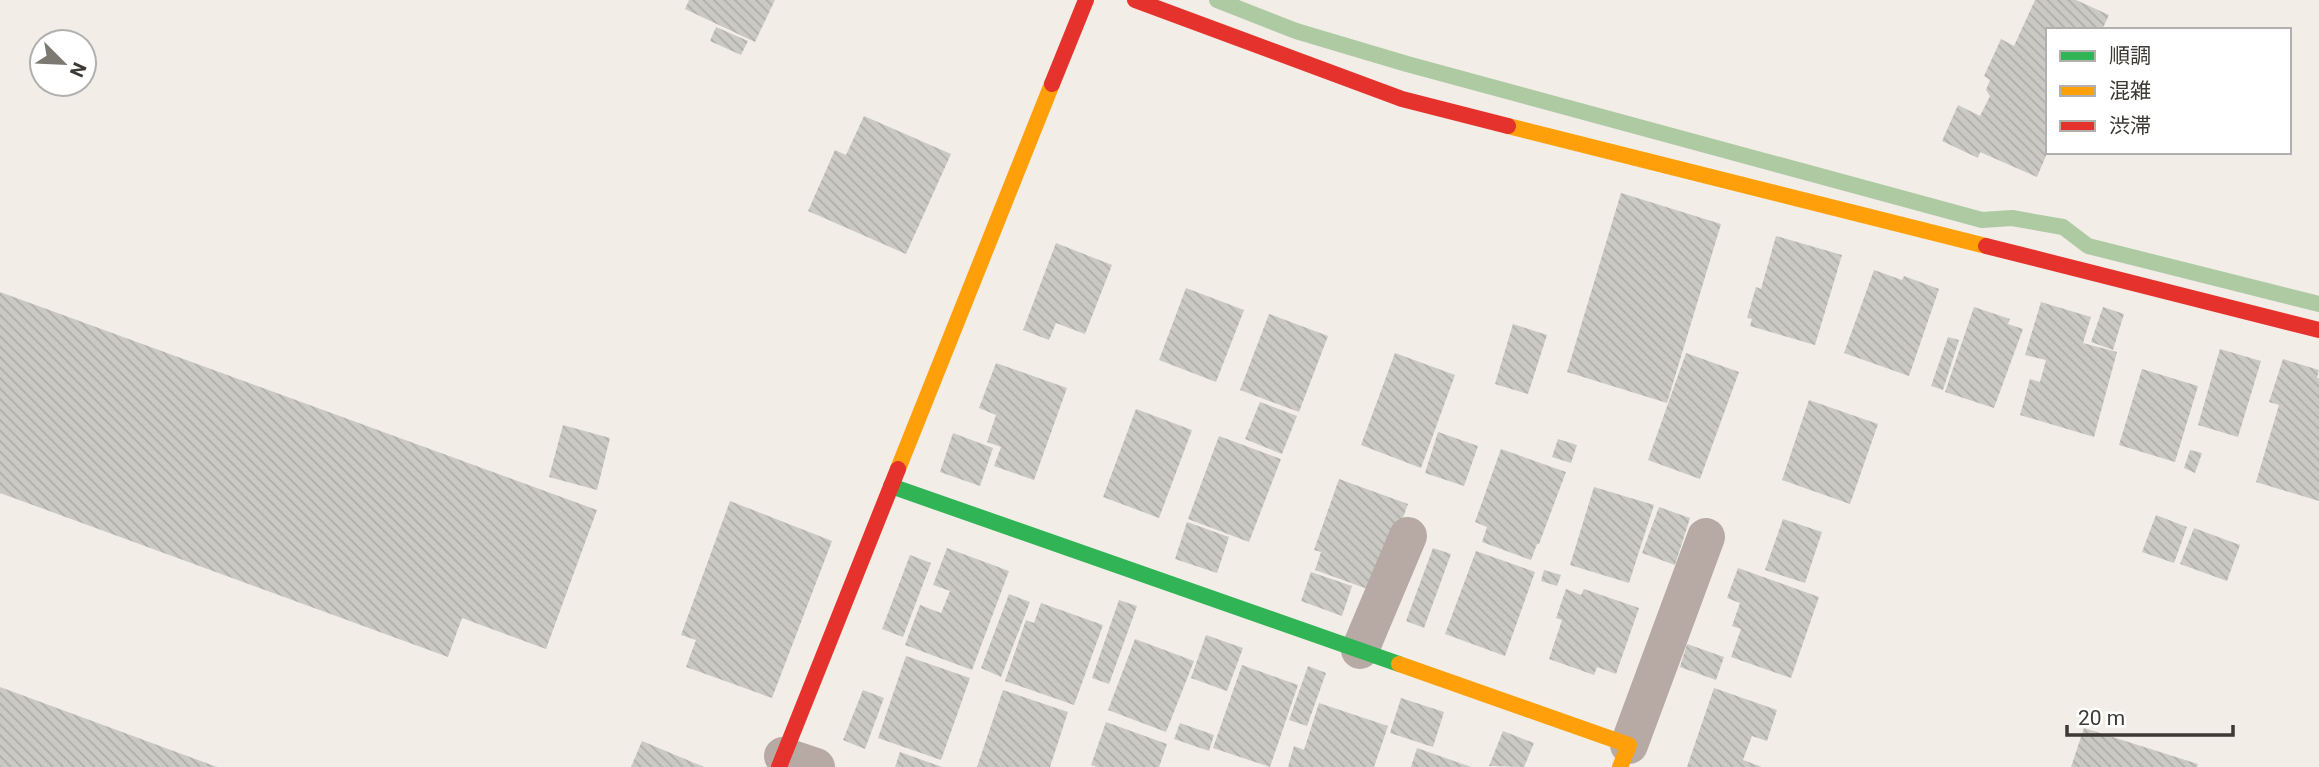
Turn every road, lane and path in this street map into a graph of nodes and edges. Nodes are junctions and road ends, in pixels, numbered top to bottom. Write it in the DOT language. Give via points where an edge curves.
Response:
graph roads {
  1 [pos="1086,0"];
  2 [pos="1135,0"];
  3 [pos="2319,330"];
  4 [pos="891,486"];
  5 [pos="1408,536"];
  6 [pos="1706,537"];
  7 [pos="1360,650"];
  8 [pos="1625,756"];
  9 [pos="793,763"];
  1 -- 4 [label="street"];
  2 -- 3 [label="street" via="1402,99"];
  4 -- 7 [label="street"];
  4 -- 9 [label="street"];
  5 -- 7 [label="street"];
  6 -- 8 [label="street"];
  7 -- 8 [label="street"];
}
